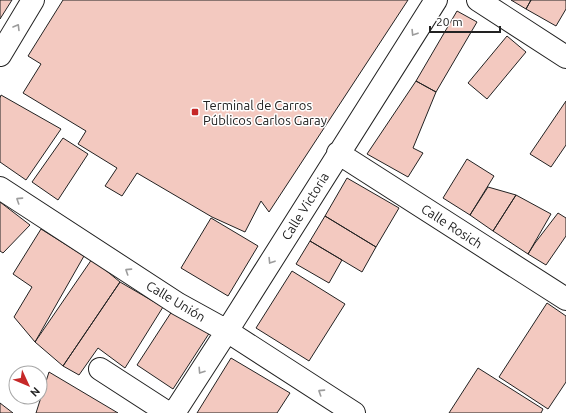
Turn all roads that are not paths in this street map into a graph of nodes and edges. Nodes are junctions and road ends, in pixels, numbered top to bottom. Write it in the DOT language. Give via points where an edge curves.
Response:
graph roads {
  1 [pos="33,0"];
  2 [pos="436,0"];
  3 [pos="478,0"];
  4 [pos="0,55"];
  5 [pos="566,56"];
  6 [pos="338,153"];
  7 [pos="0,188"];
  8 [pos="566,299"];
  9 [pos="227,331"];
  10 [pos="100,369"];
  11 [pos="168,413"];
  12 [pos="174,413"];
  13 [pos="354,413"];
  4 -- 1 [label="street, one-way"];
  2 -- 6 [label="street, Calle Victoria, one-way"];
  3 -- 5 [label="street"];
  6 -- 8 [label="street, Calle Rosich"];
  6 -- 9 [label="street, Calle Victoria, one-way"];
  9 -- 7 [label="street, Calle Unión, one-way" via="178,304"];
  9 -- 12 [label="street, Calle Victoria, one-way"];
  13 -- 9 [label="street, Calle Unión, one-way"];
  10 -- 11 [label="street"];
}
